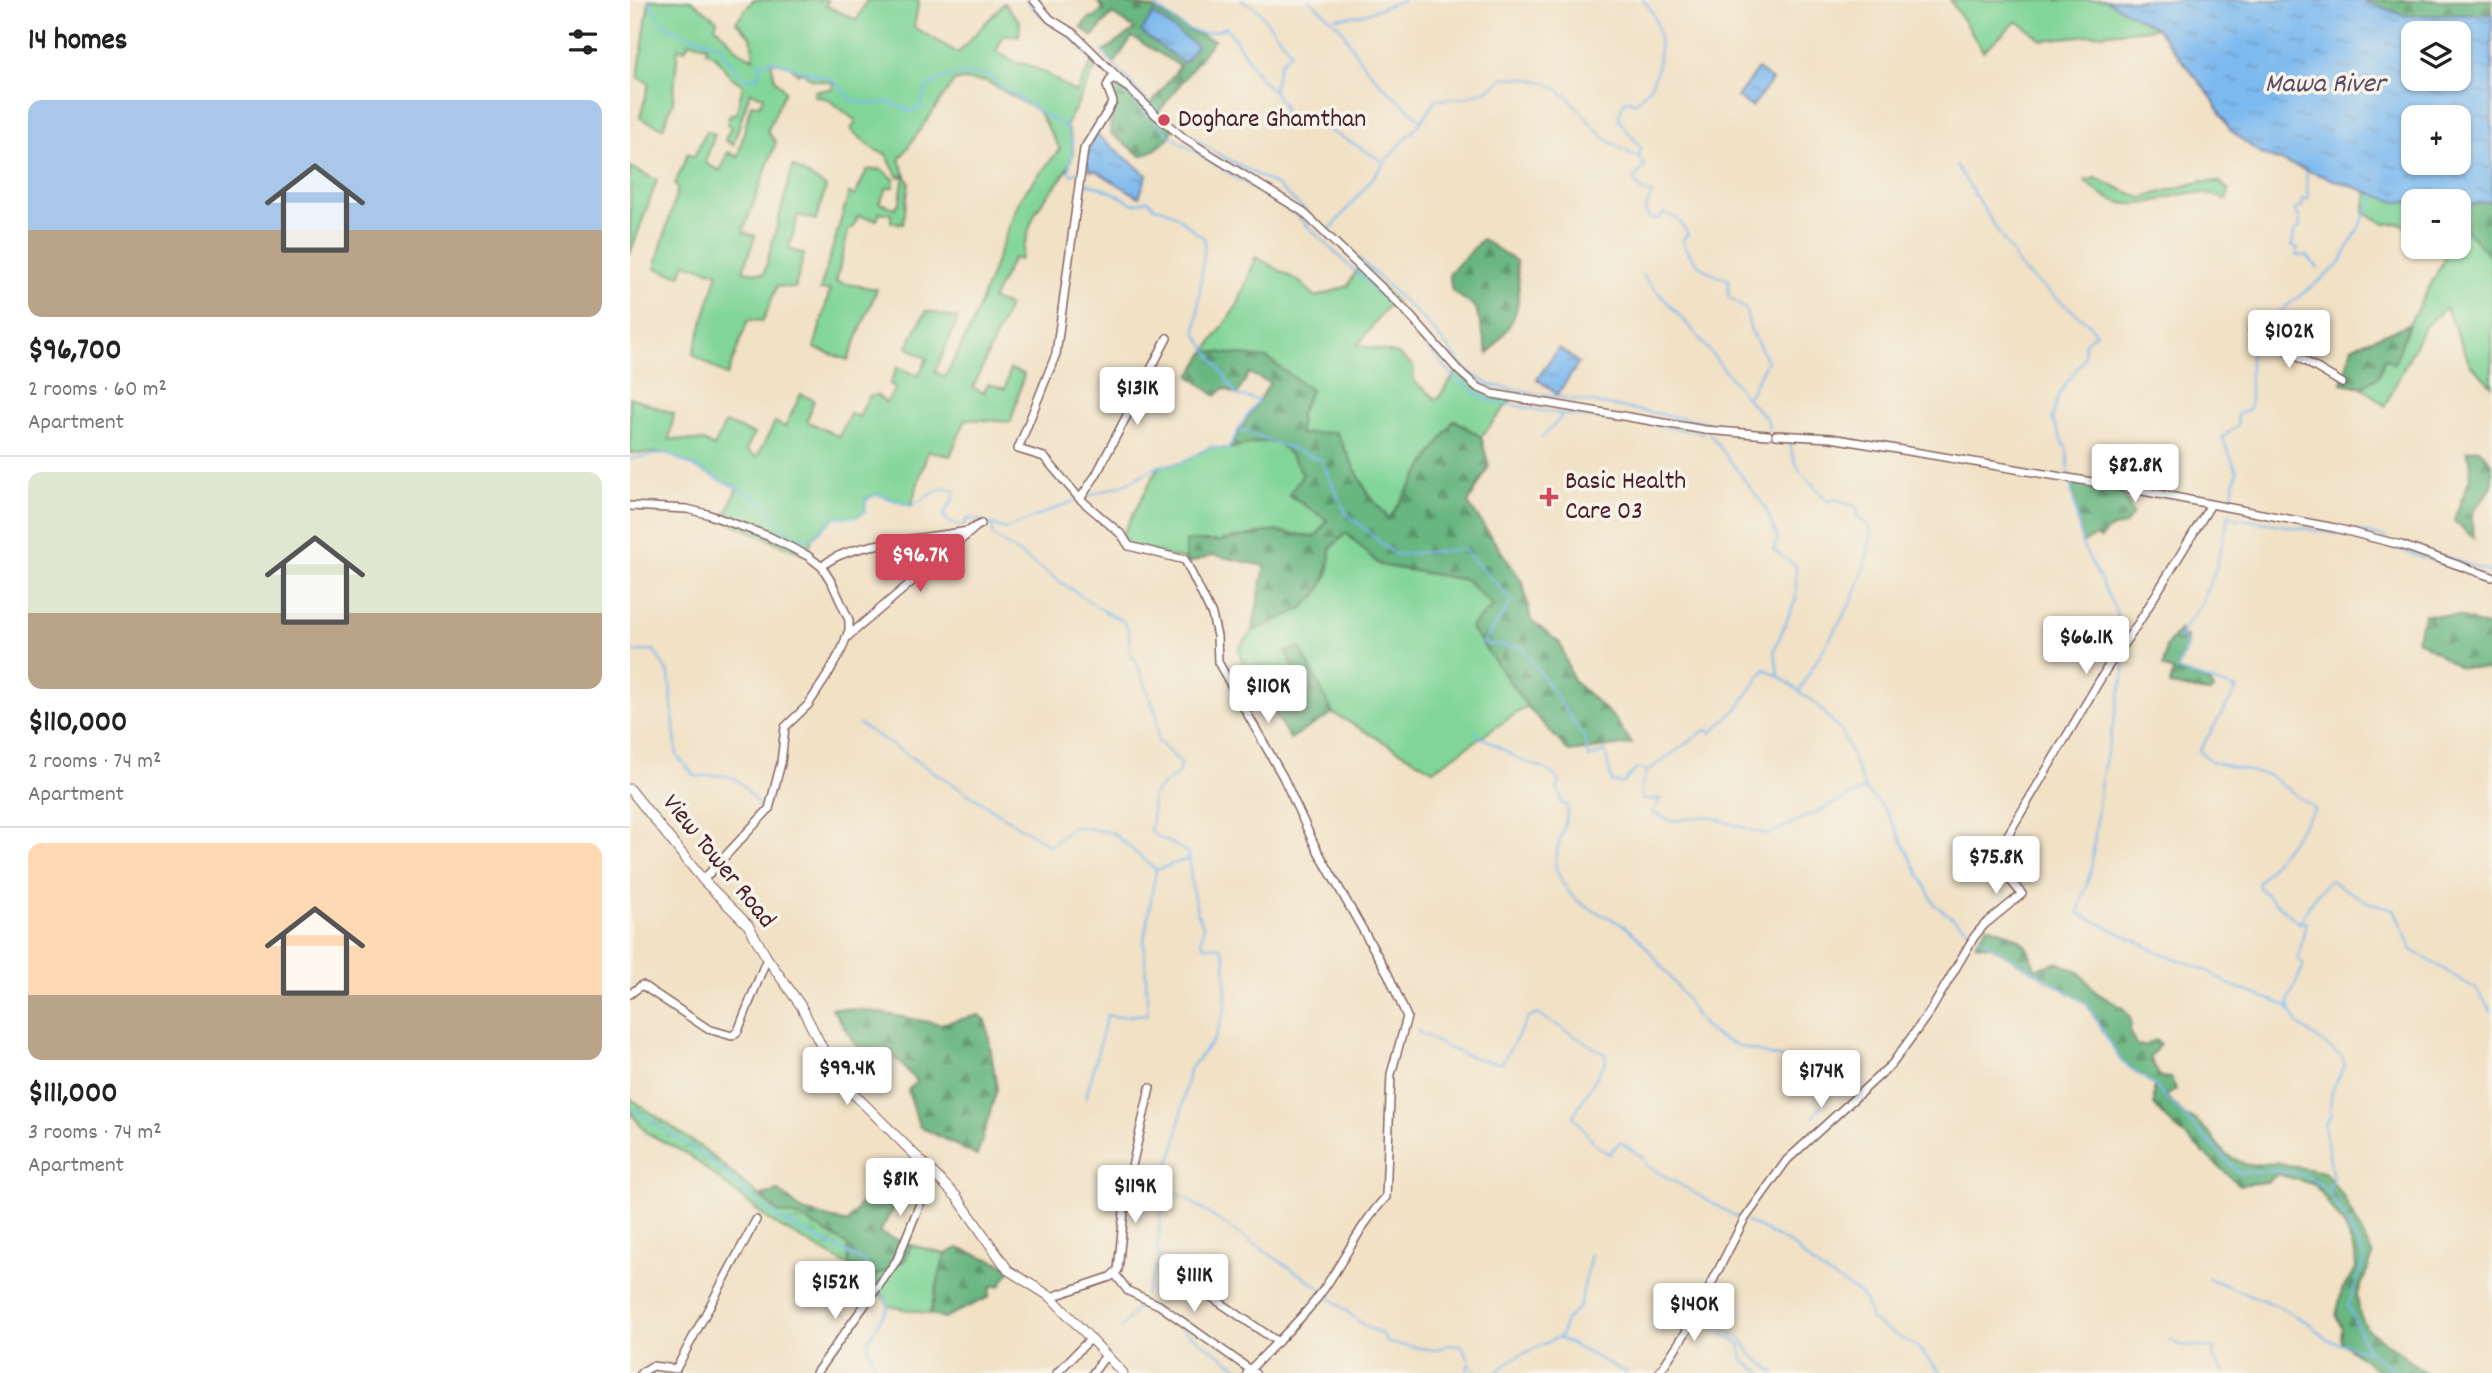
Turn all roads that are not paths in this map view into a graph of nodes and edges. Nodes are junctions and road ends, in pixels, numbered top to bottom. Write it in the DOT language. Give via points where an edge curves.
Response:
graph roads {
  1 [pos="1034,0"];
  2 [pos="1127,87"];
  3 [pos="2252,330"];
  4 [pos="1167,338"];
  5 [pos="2342,383"];
  6 [pos="1080,499"];
  7 [pos="630,506"];
  8 [pos="2210,506"];
  9 [pos="821,567"];
  10 [pos="2492,577"];
  11 [pos="846,639"];
  12 [pos="630,789"];
  13 [pos="703,880"];
  14 [pos="767,958"];
  15 [pos="630,994"];
  16 [pos="1150,1088"];
  17 [pos="934,1177"];
  18 [pos="756,1220"];
  19 [pos="1166,1266"];
  20 [pos="1115,1274"];
  21 [pos="1051,1297"];
  22 [pos="1091,1338"];
  23 [pos="1278,1342"];
  24 [pos="1106,1355"];
  25 [pos="1251,1372"];
  26 [pos="640,1373"];
  27 [pos="816,1373"];
  28 [pos="1057,1373"];
  29 [pos="1093,1373"];
  30 [pos="1123,1373"];
  31 [pos="1659,1373"];
  1 -- 2 [label="street"];
  2 -- 6 [label="street" via="1112,76 1107,86 1113,102 1084,149 1056,354 1018,449 1044,457"];
  2 -- 8 [label="street" via="1185,139 1302,211 1477,387 1493,394 1705,430 1831,439"];
  3 -- 5 [label="street"];
  4 -- 6 [label="street"];
  6 -- 23 [label="street" via="1129,546 1185,560 1212,615 1218,662 1407,1017 1391,1074 1386,1197 1369,1215 1320,1295"];
  7 -- 9 [label="street" via="707,513 768,536"];
  8 -- 10 [label="street" via="2360,534"];
  8 -- 31 [label="street" via="1993,860 2022,894 1974,937 1892,1064 1787,1160 1744,1220 1688,1329"];
  9 -- 11 [label="street" via="849,620"];
  9 -- 11 [label="street" via="831,557 852,550 939,537 978,526"];
  11 -- 13 [label="street" via="814,695 785,727 769,809"];
  12 -- 13 [label="street, View Tower Road"];
  13 -- 14 [label="street, View Tower Road" via="748,925"];
  14 -- 15 [label="street" via="732,1036 708,1030 642,985"];
  14 -- 17 [label="street, View Tower Road" via="802,1006 837,1077"];
  16 -- 20 [label="street" via="1126,1192"];
  17 -- 21 [label="street, View Tower Road" via="957,1197 1008,1270"];
  17 -- 27 [label="street" via="897,1260"];
  18 -- 26 [label="street" via="676,1369 652,1366"];
  19 -- 23 [label="street"];
  20 -- 21 [label="street"];
  20 -- 25 [label="street" via="1128,1291 1159,1305"];
  21 -- 22 [label="street, View Tower Road"];
  22 -- 24 [label="street, View Tower Road"];
  22 -- 28 [label="street"];
  23 -- 25 [label="street"];
  24 -- 29 [label="street"];
  24 -- 30 [label="street, View Tower Road"];
}
